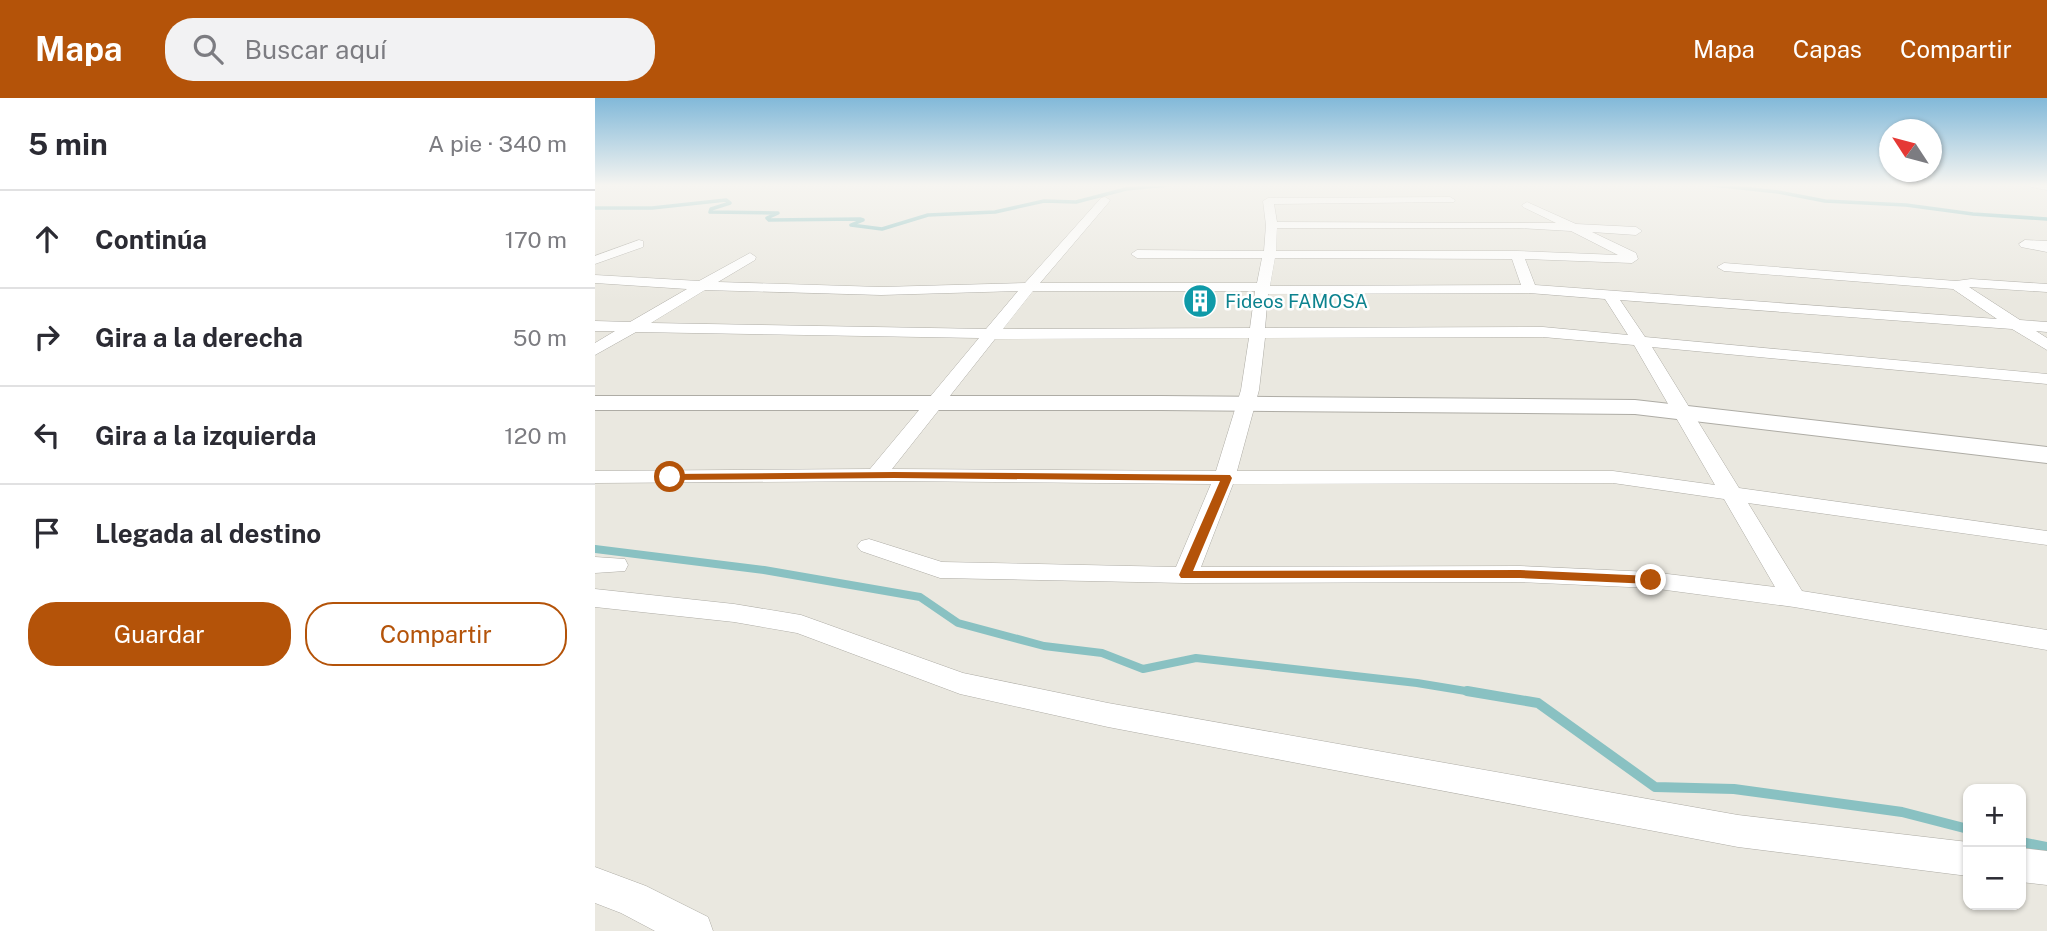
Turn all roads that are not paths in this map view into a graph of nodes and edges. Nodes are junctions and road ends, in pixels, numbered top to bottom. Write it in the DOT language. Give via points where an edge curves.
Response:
graph roads {
  1 [pos="1084,224"];
  2 [pos="1566,224"];
  3 [pos="1274,225"];
  4 [pos="1572,227"];
  5 [pos="1636,231"];
  6 [pos="639,244"];
  7 [pos="1137,254"];
  8 [pos="1271,254"];
  9 [pos="1517,255"];
  10 [pos="750,257"];
  11 [pos="595,260"];
  12 [pos="1724,267"];
  13 [pos="595,279"];
  14 [pos="1956,285"];
  15 [pos="705,286"];
  16 [pos="1029,287"];
  17 [pos="1263,288"];
  18 [pos="2047,288"];
  19 [pos="1529,289"];
  20 [pos="1610,296"];
  21 [pos="2015,325"];
  22 [pos="595,326"];
  23 [pos="2047,327"];
  24 [pos="631,328"];
  25 [pos="991,334"];
  26 [pos="1258,334"];
  27 [pos="1641,343"];
  28 [pos="2047,345"];
  29 [pos="595,350"];
  30 [pos="2047,379"];
  31 [pos="595,387"];
  32 [pos="941,396"];
  33 [pos="1249,396"];
  34 [pos="595,403"];
  35 [pos="1678,405"];
  36 [pos="2047,442"];
  37 [pos="2047,455"];
  38 [pos="876,475"];
  39 [pos="595,477"];
  40 [pos="1226,478"];
  41 [pos="1730,492"];
  42 [pos="2047,538"];
  43 [pos="869,546"];
  44 [pos="1185,575"];
  45 [pos="595,598"];
  46 [pos="1794,598"];
  47 [pos="2047,640"];
  48 [pos="1963,858"];
  49 [pos="2026,866"];
  50 [pos="2047,869"];
  51 [pos="595,885"];
  52 [pos="694,931"];
  1 -- 16 [label="street"];
  2 -- 4 [label="street"];
  3 -- 4 [label="street"];
  3 -- 8 [label="street"];
  4 -- 5 [label="street"];
  4 -- 9 [label="street" via="1632,260"];
  6 -- 11 [label="street"];
  7 -- 8 [label="street"];
  8 -- 9 [label="street"];
  8 -- 17 [label="street"];
  9 -- 19 [label="street"];
  10 -- 15 [label="street"];
  12 -- 14 [label="street"];
  13 -- 15 [label="street"];
  14 -- 18 [label="street"];
  14 -- 21 [label="street"];
  15 -- 16 [label="street" via="881,291"];
  15 -- 24 [label="street"];
  16 -- 17 [label="street"];
  16 -- 25 [label="street"];
  17 -- 19 [label="street"];
  17 -- 26 [label="street"];
  19 -- 20 [label="street"];
  20 -- 21 [label="street"];
  20 -- 27 [label="street"];
  21 -- 23 [label="street"];
  21 -- 28 [label="street"];
  22 -- 24 [label="street"];
  24 -- 25 [label="street"];
  24 -- 29 [label="street"];
  25 -- 26 [label="street"];
  25 -- 32 [label="street"];
  26 -- 27 [label="street" via="1543,332"];
  26 -- 33 [label="street"];
  27 -- 30 [label="street"];
  27 -- 35 [label="street"];
  31 -- 32 [label="main road"];
  32 -- 33 [label="main road"];
  32 -- 34 [label="main road"];
  32 -- 38 [label="street"];
  33 -- 35 [label="main road"];
  33 -- 40 [label="street"];
  35 -- 36 [label="main road"];
  35 -- 37 [label="main road"];
  35 -- 41 [label="street"];
  38 -- 39 [label="street"];
  38 -- 40 [label="street"];
  40 -- 41 [label="street" via="1613,477"];
  40 -- 44 [label="street"];
  41 -- 42 [label="street"];
  41 -- 46 [label="street"];
  43 -- 44 [label="street" via="940,570"];
  44 -- 46 [label="street" via="1520,574 1651,580"];
  45 -- 48 [label="street" via="801,624 960,683 1108,715 1738,831"];
  46 -- 47 [label="street"];
  49 -- 50 [label="street"];
  51 -- 52 [label="street"];
}
